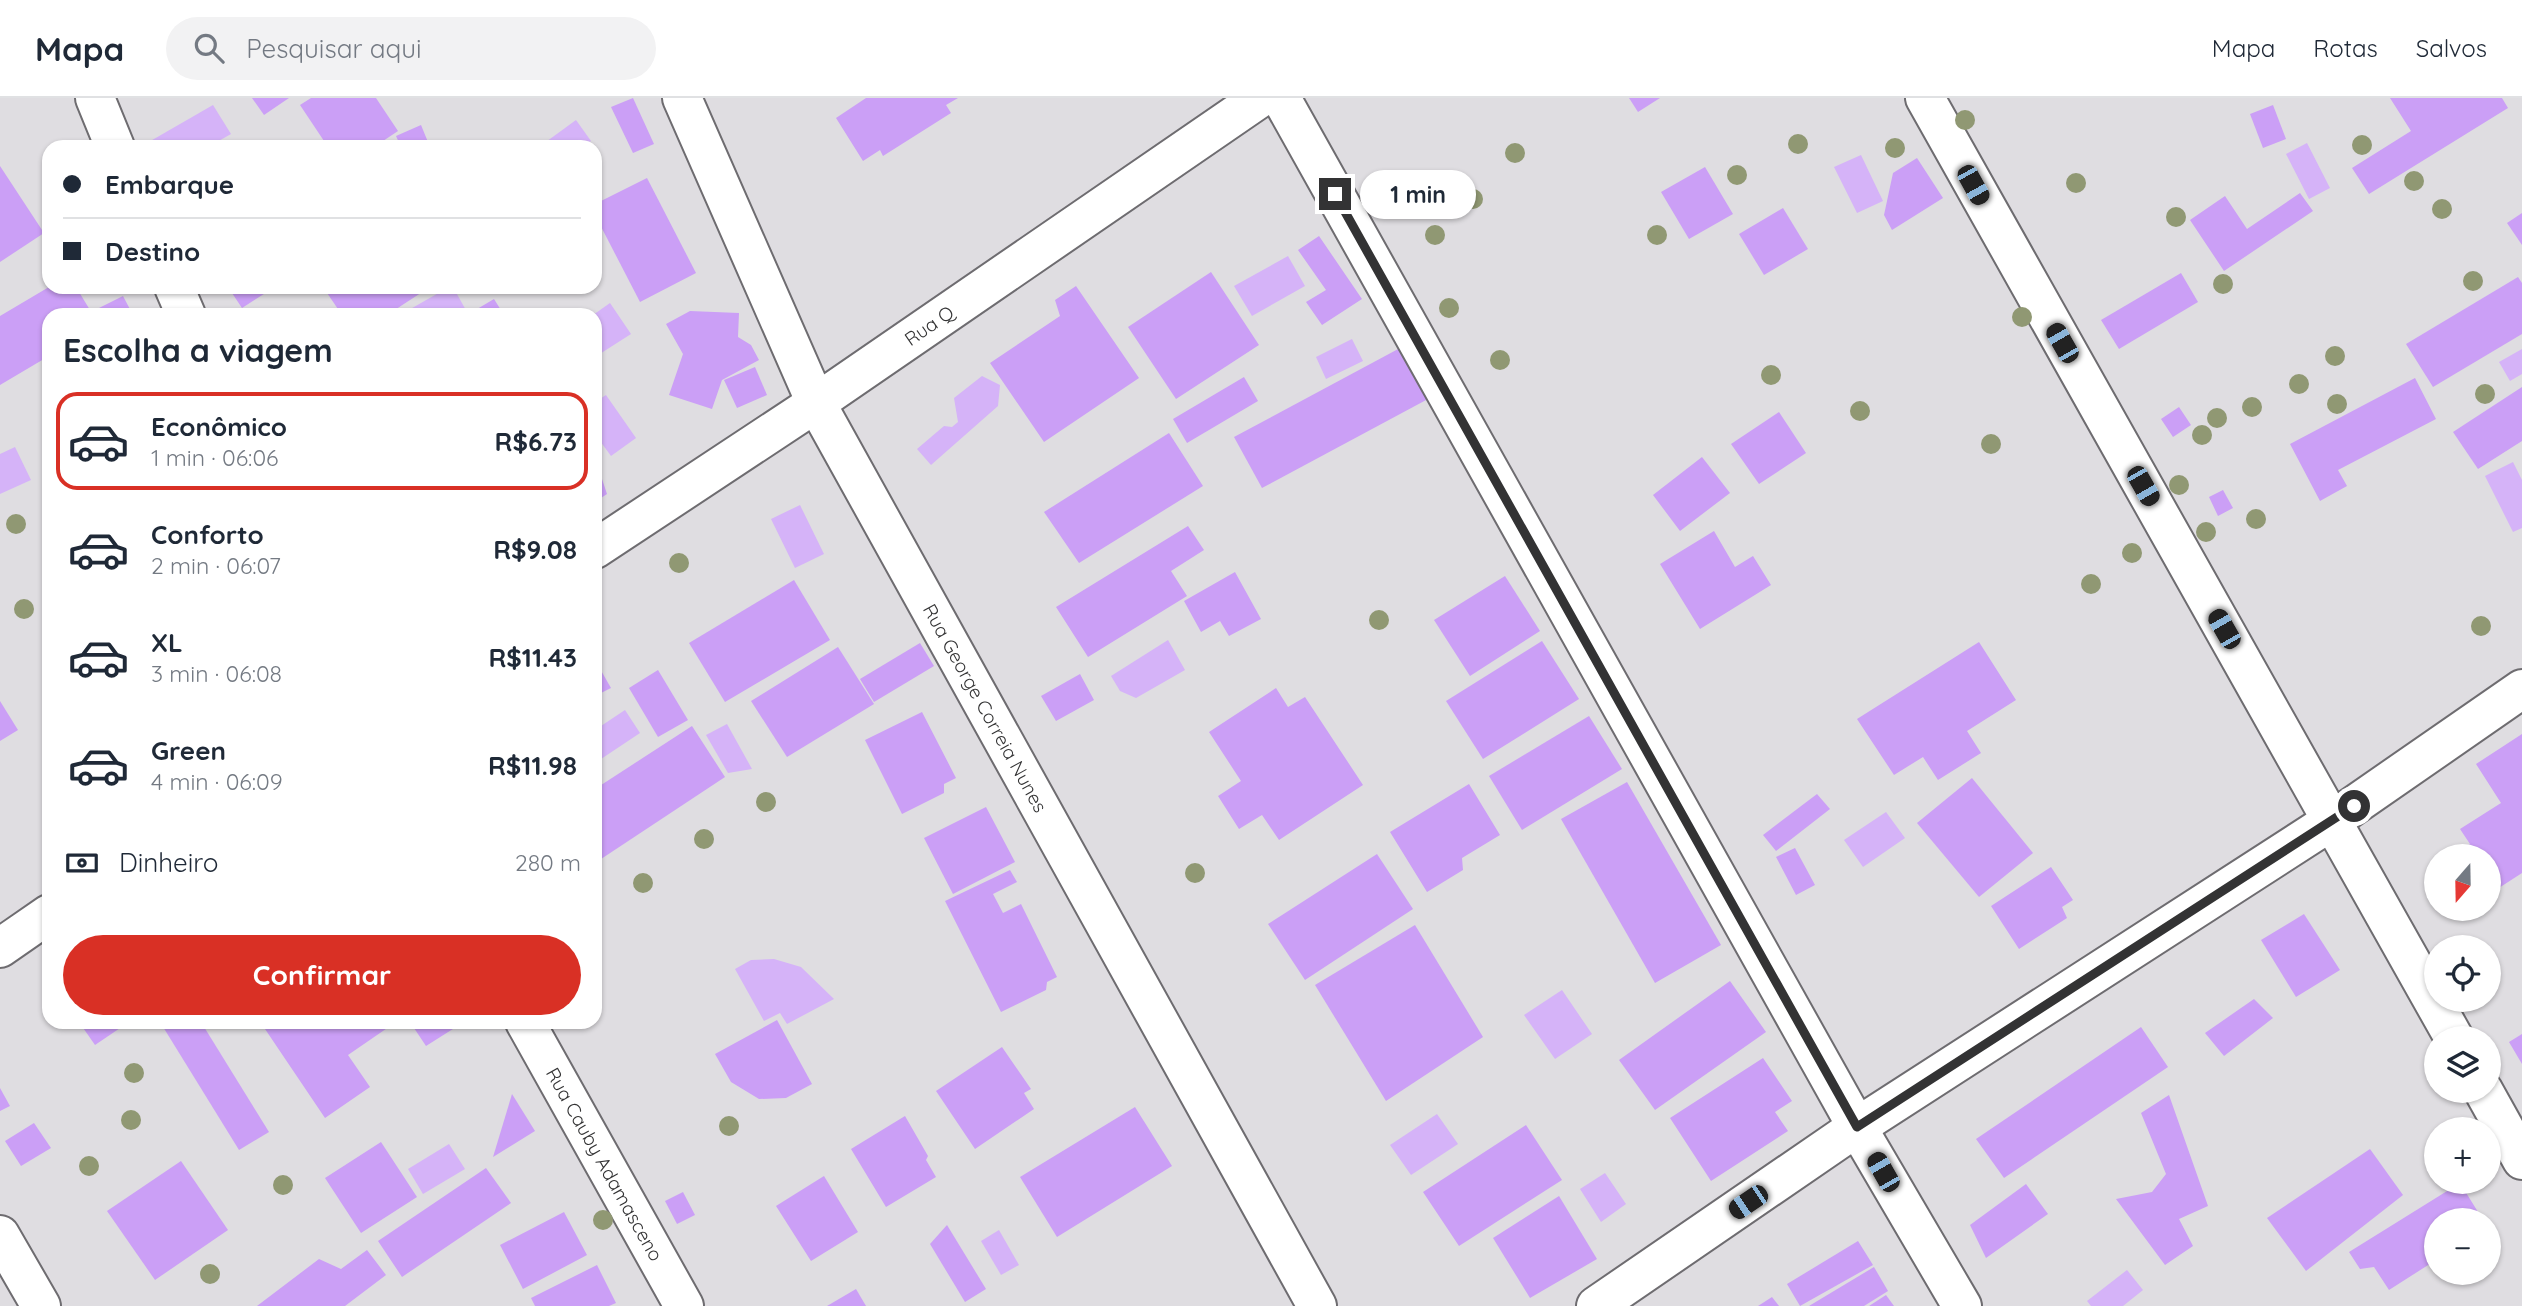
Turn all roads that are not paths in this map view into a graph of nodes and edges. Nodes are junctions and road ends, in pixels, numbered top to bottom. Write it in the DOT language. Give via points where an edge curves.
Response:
graph roads {
  1 [pos="95,98"];
  2 [pos="682,98"];
  3 [pos="1260,98"];
  4 [pos="1281,98"];
  5 [pos="1925,98"];
  6 [pos="113,140"];
  7 [pos="816,403"];
  8 [pos="602,544"];
  9 [pos="2522,689"];
  10 [pos="2333,820"];
  11 [pos="42,919"];
  12 [pos="0,948"];
  13 [pos="2447,1026"];
  14 [pos="529,1029"];
  15 [pos="2490,1103"];
  16 [pos="1857,1127"];
  17 [pos="2522,1160"];
  18 [pos="0,1235"];
  19 [pos="41,1306"];
  20 [pos="684,1306"];
  21 [pos="1317,1306"];
  22 [pos="1596,1306"];
  23 [pos="1962,1306"];
  1 -- 6 [label="street"];
  2 -- 7 [label="street, Rua George Correia Nunes"];
  3 -- 7 [label="street, Rua Q"];
  4 -- 16 [label="street"];
  5 -- 10 [label="street"];
  7 -- 8 [label="street, Rua Q"];
  7 -- 21 [label="street, Rua George Correia Nunes"];
  9 -- 10 [label="street"];
  10 -- 13 [label="street"];
  10 -- 16 [label="street"];
  11 -- 12 [label="street"];
  14 -- 20 [label="street, Rua Cauby Adamasceno"];
  15 -- 17 [label="street"];
  16 -- 22 [label="street"];
  16 -- 23 [label="street"];
  18 -- 19 [label="street"];
}
